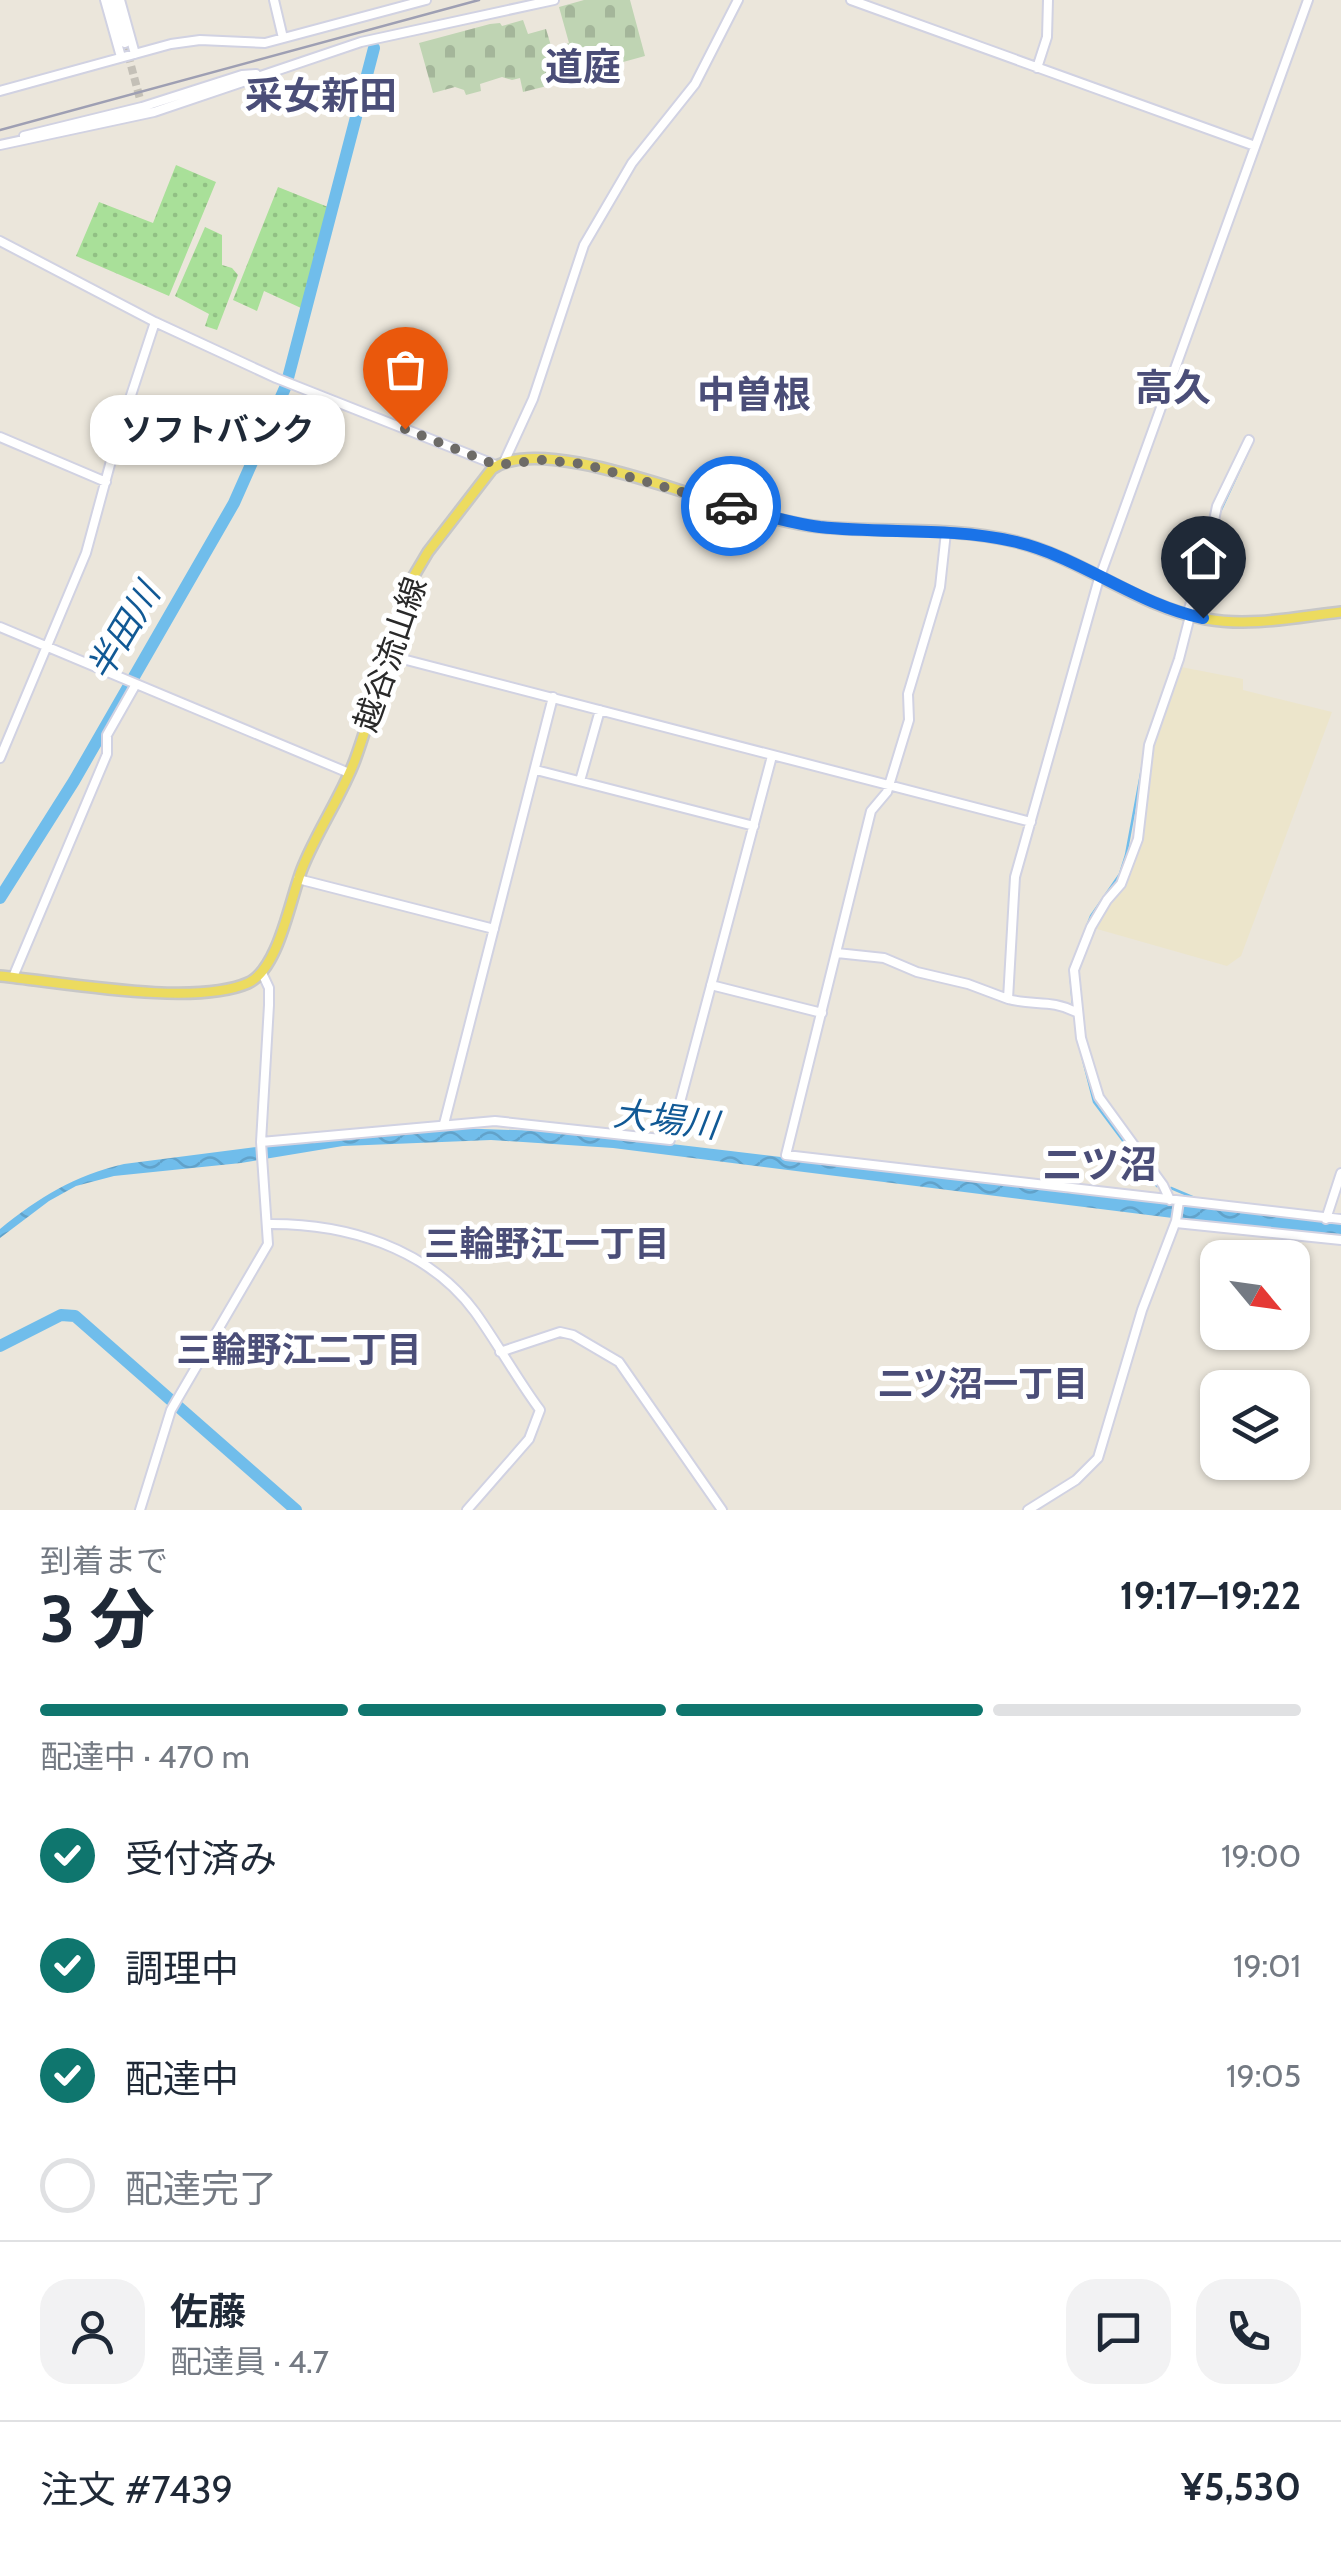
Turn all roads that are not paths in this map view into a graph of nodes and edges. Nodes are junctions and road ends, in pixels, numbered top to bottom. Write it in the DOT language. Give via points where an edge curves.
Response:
graph roads {
  1 [pos="112,0"];
  2 [pos="274,0"];
  3 [pos="426,0"];
  4 [pos="554,0"];
  5 [pos="738,0"];
  6 [pos="851,0"];
  7 [pos="1048,0"];
  8 [pos="1308,0"];
  9 [pos="283,38"];
  10 [pos="125,43"];
  11 [pos="135,54"];
  12 [pos="121,58"];
  13 [pos="1037,68"];
  14 [pos="266,74"];
  15 [pos="0,90"];
  16 [pos="14,142"];
  17 [pos="0,145"];
  18 [pos="1255,146"];
  19 [pos="0,241"];
  20 [pos="155,322"];
  21 [pos="0,437"];
  22 [pos="1249,440"];
  23 [pos="500,464"];
  24 [pos="106,482"];
  25 [pos="946,532"];
  26 [pos="1100,575"];
  27 [pos="1341,612"];
  28 [pos="1188,615"];
  29 [pos="0,627"];
  30 [pos="47,646"];
  31 [pos="388,655"];
  32 [pos="133,683"];
  33 [pos="553,697"];
  34 [pos="600,710"];
  35 [pos="772,756"];
  36 [pos="0,758"];
  37 [pos="536,770"];
  38 [pos="350,773"];
  39 [pos="580,781"];
  40 [pos="889,786"];
  41 [pos="1031,822"];
  42 [pos="754,826"];
  43 [pos="298,878"];
  44 [pos="494,929"];
  45 [pos="838,953"];
  46 [pos="262,973"];
  47 [pos="0,976"];
  48 [pos="13,977"];
  49 [pos="711,985"];
  50 [pos="1008,999"];
  51 [pos="1074,1010"];
  52 [pos="822,1013"];
  53 [pos="444,1124"];
  54 [pos="261,1144"];
  55 [pos="1341,1173"];
  56 [pos="1176,1202"];
  57 [pos="1326,1219"];
  58 [pos="1341,1220"];
  59 [pos="1176,1222"];
  60 [pos="267,1224"];
  61 [pos="1341,1240"];
  62 [pos="500,1352"];
  63 [pos="140,1510"];
  64 [pos="467,1510"];
  65 [pos="722,1510"];
  66 [pos="1028,1510"];
  1 -- 10 [label="street"];
  1 -- 11 [label="street"];
  1 -- 12 [label="street"];
  2 -- 9 [label="street"];
  3 -- 9 [label="street"];
  4 -- 14 [label="street" via="361,42"];
  5 -- 23 [label="street" via="695,84 626,172 584,244 533,399"];
  6 -- 13 [label="street"];
  7 -- 13 [label="street"];
  8 -- 18 [label="street"];
  9 -- 11 [label="street" via="185,41"];
  11 -- 12 [label="street"];
  12 -- 15 [label="street"];
  13 -- 18 [label="street"];
  14 -- 16 [label="street" via="154,112"];
  14 -- 16 [label="street" via="38,130"];
  16 -- 17 [label="street"];
  18 -- 26 [label="street"];
  19 -- 20 [label="street"];
  20 -- 23 [label="street" via="276,378"];
  20 -- 24 [label="street"];
  21 -- 24 [label="street"];
  22 -- 28 [label="street" via="1217,506"];
  23 -- 25 [label="main road" via="584,464 812,526"];
  23 -- 31 [label="main road, 越谷流山線" via="417,569"];
  24 -- 30 [label="street" via="86,553"];
  25 -- 26 [label="main road" via="1015,542"];
  25 -- 40 [label="street" via="940,586"];
  26 -- 28 [label="main road"];
  26 -- 41 [label="street"];
  27 -- 28 [label="main road" via="1249,622"];
  28 -- 51 [label="street" via="1149,745 1138,839 1074,970"];
  29 -- 30 [label="street"];
  30 -- 32 [label="street"];
  30 -- 36 [label="street"];
  31 -- 33 [label="street"];
  31 -- 38 [label="main road, 越谷流山線"];
  32 -- 38 [label="street"];
  32 -- 48 [label="street"];
  33 -- 34 [label="street"];
  33 -- 37 [label="street"];
  34 -- 35 [label="street"];
  34 -- 39 [label="street"];
  35 -- 40 [label="street"];
  35 -- 42 [label="street"];
  37 -- 39 [label="street"];
  37 -- 44 [label="street"];
  38 -- 43 [label="main road, 越谷流山線"];
  39 -- 42 [label="street"];
  40 -- 41 [label="street"];
  40 -- 45 [label="street" via="871,811"];
  41 -- 50 [label="street" via="1015,877"];
  42 -- 49 [label="street"];
  43 -- 44 [label="street"];
  43 -- 46 [label="main road, 越谷流山線"];
  44 -- 53 [label="street"];
  45 -- 50 [label="street" via="884,958"];
  45 -- 52 [label="street"];
  46 -- 48 [label="main road" via="238,986 186,993"];
  46 -- 54 [label="street" via="269,1005"];
  47 -- 48 [label="main road"];
  49 -- 52 [label="street"];
  49 -- 53 [label="street" via="670,1140 495,1121"];
  50 -- 51 [label="street"];
  51 -- 56 [label="street" via="1099,1097"];
  52 -- 56 [label="street" via="786,1155"];
  53 -- 54 [label="street"];
  54 -- 60 [label="street"];
  55 -- 57 [label="street"];
  56 -- 57 [label="street"];
  56 -- 59 [label="street"];
  57 -- 58 [label="street"];
  59 -- 61 [label="street"];
  59 -- 66 [label="street" via="1098,1458"];
  60 -- 62 [label="street" via="324,1226 397,1248 458,1292"];
  60 -- 63 [label="street" via="268,1244 175,1403"];
  62 -- 64 [label="street" via="540,1416"];
  62 -- 65 [label="street" via="560,1332 618,1362"];
}
